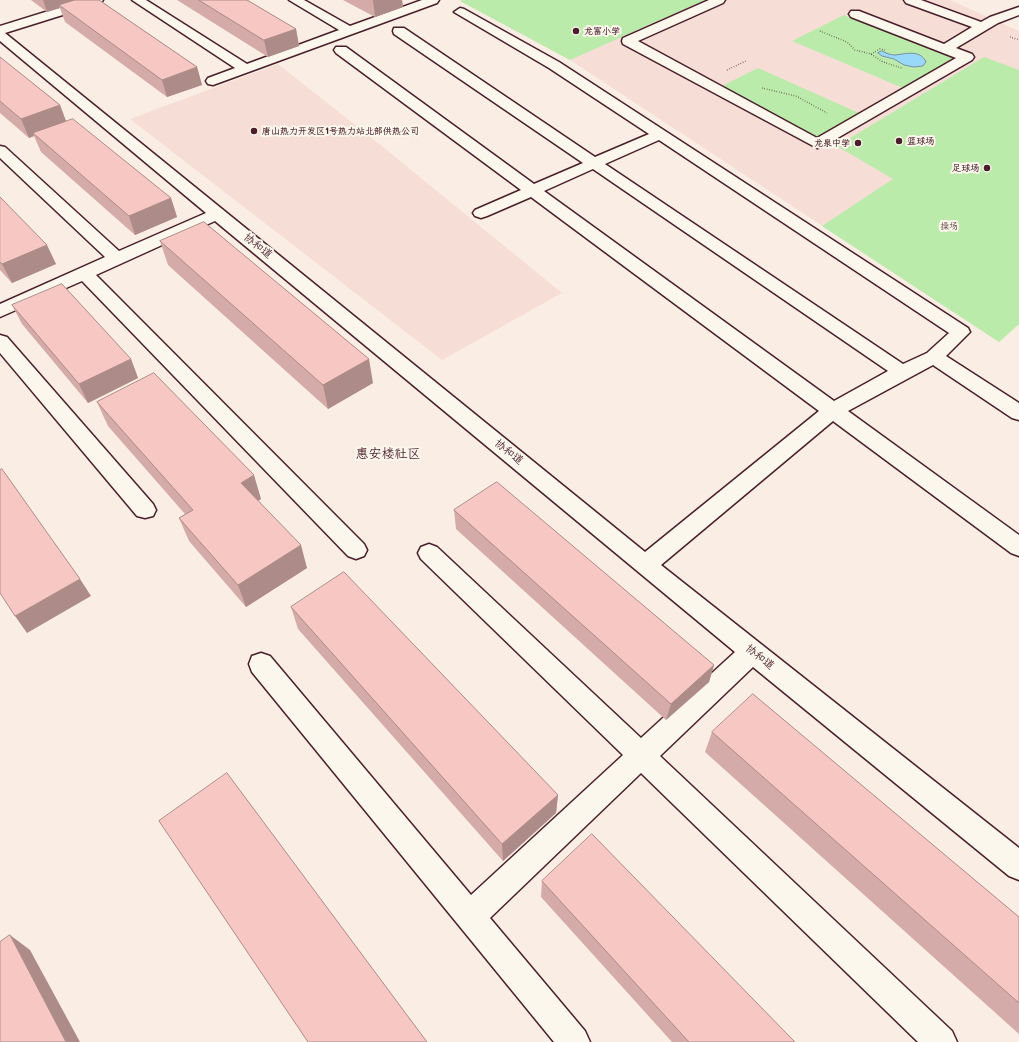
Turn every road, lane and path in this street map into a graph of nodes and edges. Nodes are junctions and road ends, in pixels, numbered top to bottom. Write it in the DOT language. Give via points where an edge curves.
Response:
graph roads {
  1 [pos="97,0"];
  2 [pos="138,0"];
  3 [pos="295,0"];
  4 [pos="433,0"];
  5 [pos="719,0"];
  6 [pos="910,0"];
  7 [pos="1019,11"];
  8 [pos="460,12"];
  9 [pos="855,14"];
  10 [pos="983,27"];
  11 [pos="0,30"];
  12 [pos="349,31"];
  13 [pos="399,31"];
  14 [pos="820,31"];
  15 [pos="0,35"];
  16 [pos="945,48"];
  17 [pos="341,50"];
  18 [pos="746,61"];
  19 [pos="245,69"];
  20 [pos="721,73"];
  21 [pos="931,79"];
  22 [pos="213,81"];
  23 [pos="758,88"];
  24 [pos="850,125"];
  25 [pos="658,135"];
  26 [pos="1,152"];
  27 [pos="594,163"];
  28 [pos="532,190"];
  29 [pos="219,213"];
  30 [pos="481,213"];
  31 [pos="117,259"];
  32 [pos="84,274"];
  33 [pos="0,311"];
  34 [pos="0,341"];
  35 [pos="934,357"];
  36 [pos="902,372"];
  37 [pos="834,410"];
  38 [pos="1019,413"];
  39 [pos="145,510"];
  40 [pos="1019,547"];
  41 [pos="356,550"];
  42 [pos="429,553"];
  43 [pos="645,564"];
  44 [pos="753,651"];
  45 [pos="261,664"];
  46 [pos="641,756"];
  47 [pos="1019,866"];
  48 [pos="469,917"];
  49 [pos="574,1042"];
  50 [pos="941,1042"];
  1 -- 11 [label="street"];
  2 -- 19 [label="street"];
  3 -- 12 [label="street"];
  4 -- 12 [label="street"];
  5 -- 24 [label="street" via="628,41 818,144"];
  6 -- 10 [label="street"];
  7 -- 10 [label="street"];
  8 -- 25 [label="street" via="554,65"];
  9 -- 16 [label="street"];
  10 -- 16 [label="street"];
  12 -- 19 [label="street"];
  13 -- 27 [label="street"];
  14 -- 21 [label="path" via="847,42 855,50"];
  15 -- 29 [label="street, 协和道"];
  16 -- 21 [label="street" via="967,57"];
  17 -- 28 [label="street"];
  18 -- 20 [label="path"];
  19 -- 22 [label="street"];
  21 -- 24 [label="street"];
  23 -- 24 [label="path" via="773,89 798,97"];
  25 -- 27 [label="street"];
  25 -- 35 [label="street" via="961,332"];
  26 -- 31 [label="street"];
  27 -- 28 [label="street"];
  27 -- 36 [label="street"];
  28 -- 30 [label="street"];
  28 -- 37 [label="street"];
  29 -- 31 [label="street"];
  29 -- 43 [label="street, 协和道"];
  31 -- 32 [label="street"];
  32 -- 33 [label="street"];
  32 -- 41 [label="street"];
  34 -- 39 [label="street"];
  35 -- 36 [label="street"];
  35 -- 38 [label="street"];
  36 -- 37 [label="street"];
  37 -- 40 [label="street"];
  37 -- 43 [label="street"];
  42 -- 46 [label="street"];
  43 -- 44 [label="street, 协和道"];
  44 -- 46 [label="street"];
  44 -- 47 [label="street, 协和道"];
  45 -- 48 [label="street"];
  46 -- 48 [label="street"];
  46 -- 50 [label="street"];
  48 -- 49 [label="street"];
}
